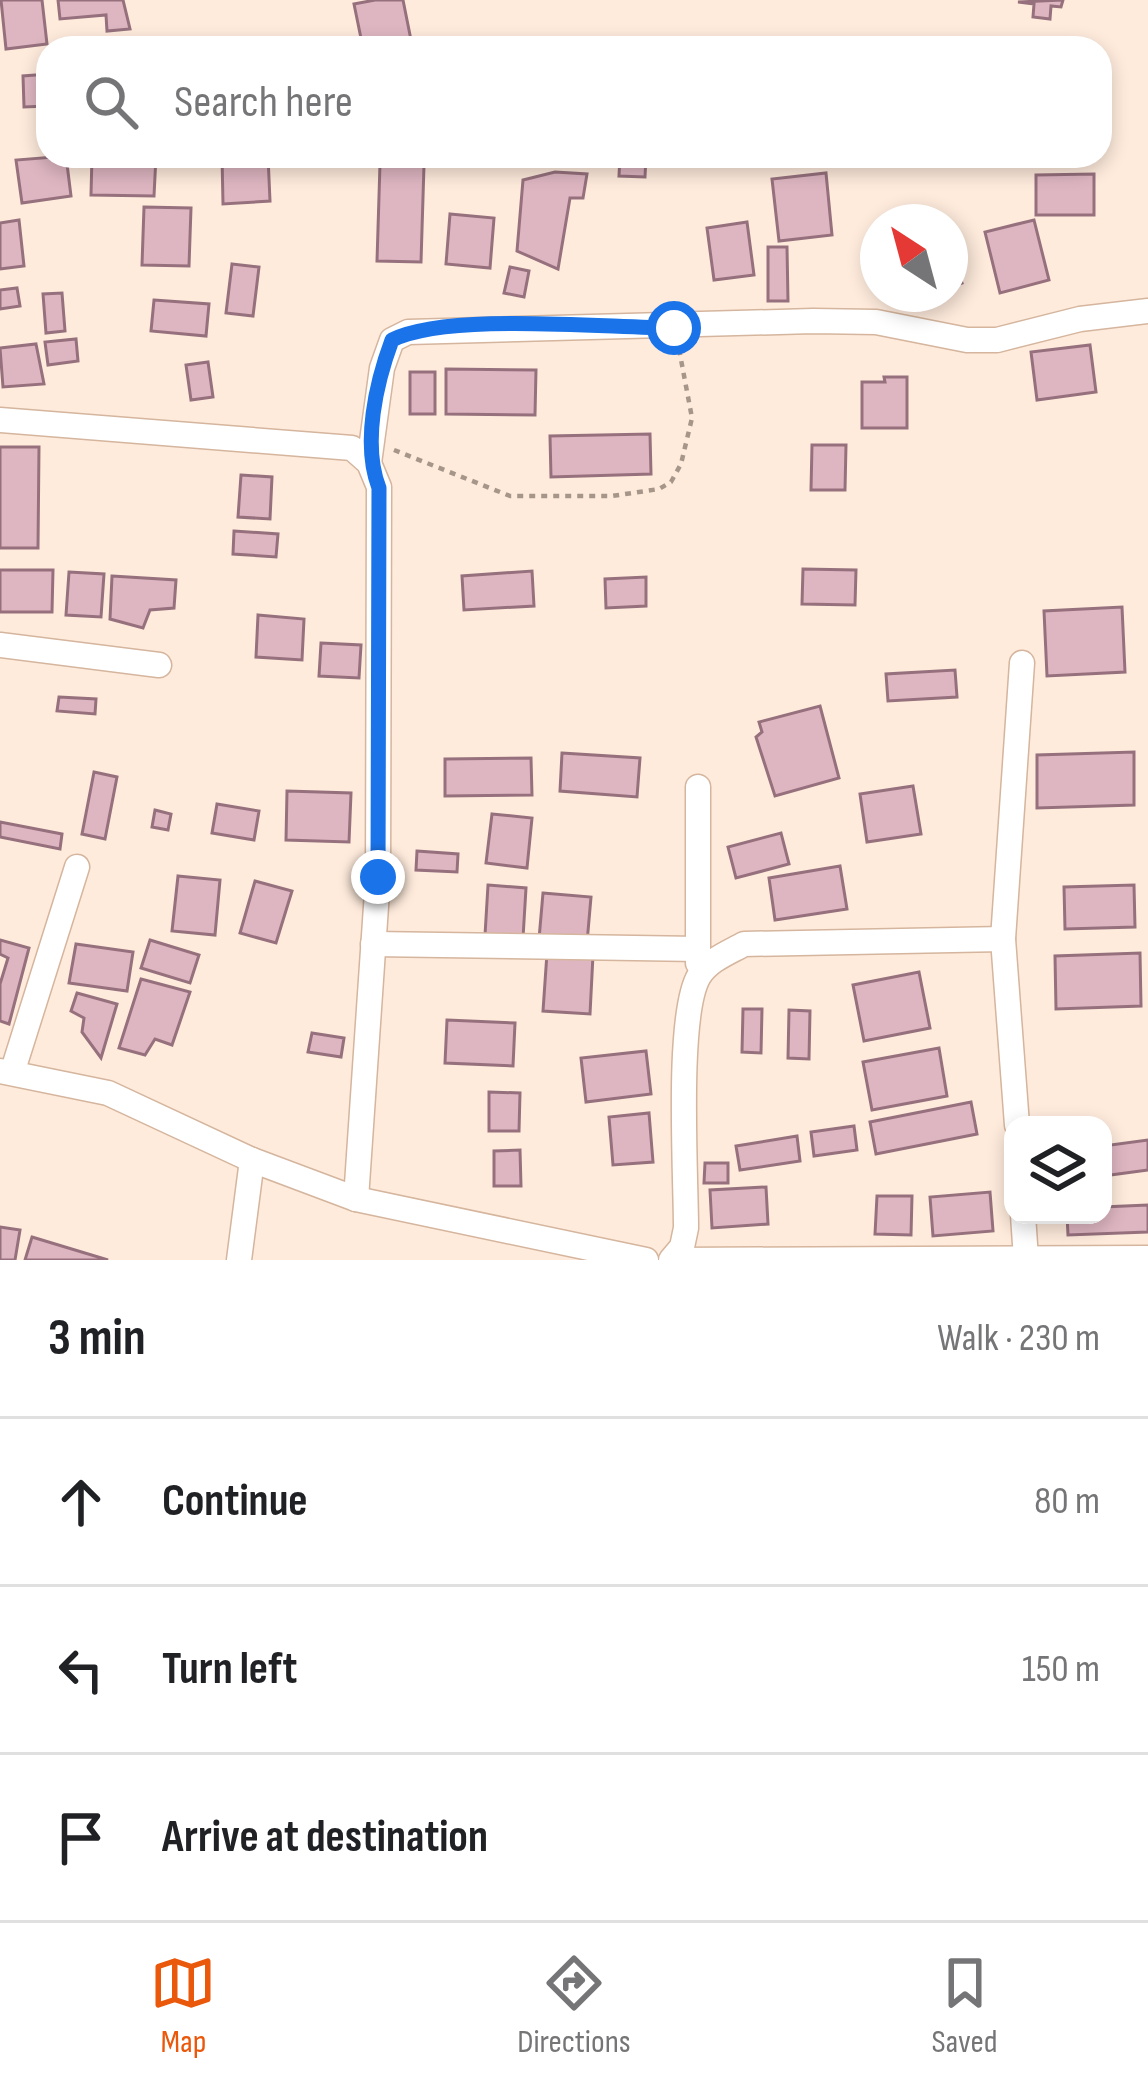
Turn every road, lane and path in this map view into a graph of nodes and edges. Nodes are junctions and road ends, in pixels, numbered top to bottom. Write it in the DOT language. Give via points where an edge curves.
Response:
graph roads {
  1 [pos="1148,311"];
  2 [pos="674,328"];
  3 [pos="0,420"];
  4 [pos="371,453"];
  5 [pos="0,645"];
  6 [pos="1022,663"];
  7 [pos="159,665"];
  8 [pos="698,787"];
  9 [pos="77,867"];
  10 [pos="1004,939"];
  11 [pos="373,944"];
  12 [pos="698,950"];
  13 [pos="698,977"];
  14 [pos="6,1071"];
  15 [pos="1016,1116"];
  16 [pos="252,1160"];
  17 [pos="356,1199"];
  18 [pos="1024,1224"];
  19 [pos="1148,1258"];
  20 [pos="1026,1259"];
  21 [pos="239,1260"];
  22 [pos="646,1260"];
  23 [pos="672,1260"];
  24 [pos="704,1260"];
  1 -- 2 [label="street" via="997,340 876,322"];
  2 -- 4 [label="street" via="408,332 392,340 382,368"];
  2 -- 4 [label="path" via="692,418 681,464 659,489 510,496"];
  3 -- 4 [label="street"];
  4 -- 11 [label="street" via="379,488"];
  5 -- 7 [label="street"];
  6 -- 10 [label="street"];
  8 -- 12 [label="street"];
  9 -- 14 [label="street"];
  10 -- 13 [label="street" via="744,944"];
  10 -- 15 [label="street"];
  11 -- 12 [label="street"];
  11 -- 17 [label="street"];
  12 -- 13 [label="street"];
  13 -- 23 [label="street" via="688,1013 686,1228"];
  14 -- 16 [label="street" via="108,1093"];
  16 -- 17 [label="street"];
  16 -- 21 [label="street"];
  17 -- 22 [label="street"];
  18 -- 20 [label="street"];
  19 -- 20 [label="street"];
  20 -- 24 [label="street"];
  23 -- 24 [label="street"];
}
